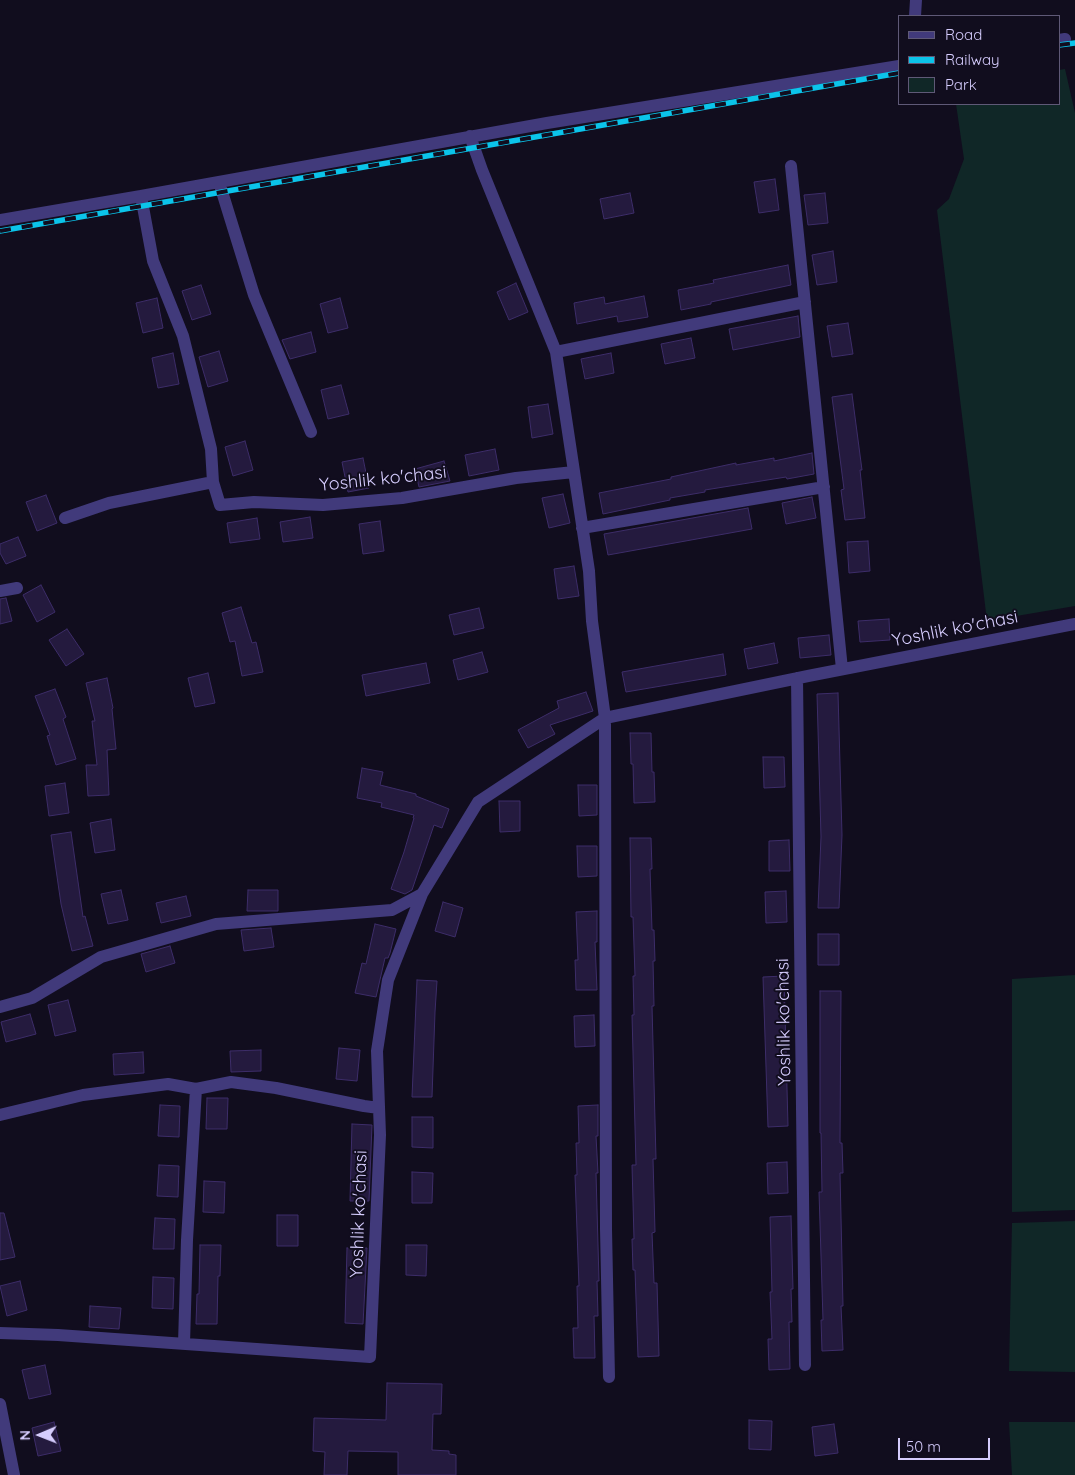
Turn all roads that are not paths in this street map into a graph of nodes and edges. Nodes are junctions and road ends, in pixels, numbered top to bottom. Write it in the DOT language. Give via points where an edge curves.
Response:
graph roads {
  1 [pos="916,0"];
  2 [pos="915,15"];
  3 [pos="898,66"];
  4 [pos="470,136"];
  5 [pos="791,166"];
  6 [pos="219,182"];
  7 [pos="141,196"];
  8 [pos="0,220"];
  9 [pos="805,302"];
  10 [pos="556,352"];
  11 [pos="311,432"];
  12 [pos="574,472"];
  13 [pos="213,482"];
  14 [pos="824,487"];
  15 [pos="64,518"];
  16 [pos="582,528"];
  17 [pos="16,588"];
  18 [pos="0,591"];
  19 [pos="1075,624"];
  20 [pos="842,669"];
  21 [pos="797,678"];
  22 [pos="605,718"];
  23 [pos="422,894"];
  24 [pos="0,1007"];
  25 [pos="196,1089"];
  26 [pos="379,1108"];
  27 [pos="0,1115"];
  28 [pos="0,1333"];
  29 [pos="184,1344"];
  30 [pos="805,1364"];
  31 [pos="609,1377"];
  32 [pos="0,1404"];
  33 [pos="14,1475"];
  1 -- 2 [label="street"];
  3 -- 4 [label="street"];
  4 -- 6 [label="street"];
  4 -- 10 [label="street"];
  5 -- 9 [label="street"];
  6 -- 7 [label="street"];
  6 -- 11 [label="street" via="254,295"];
  7 -- 8 [label="street"];
  7 -- 13 [label="street, Yoshlik ko'chasi" via="153,261 183,336 211,449"];
  9 -- 10 [label="street"];
  9 -- 14 [label="street"];
  10 -- 12 [label="street"];
  12 -- 13 [label="street, Yoshlik ko'chasi" via="516,478 402,498 323,505 254,502 220,505"];
  12 -- 16 [label="street"];
  13 -- 15 [label="street" via="109,503"];
  14 -- 16 [label="street"];
  14 -- 20 [label="street"];
  16 -- 22 [label="street"];
  17 -- 18 [label="street"];
  19 -- 20 [label="street, Yoshlik ko'chasi"];
  20 -- 21 [label="street, Yoshlik ko'chasi"];
  21 -- 22 [label="street, Yoshlik ko'chasi"];
  21 -- 30 [label="street, Yoshlik ko'chasi"];
  22 -- 23 [label="street, Yoshlik ko'chasi" via="478,802"];
  22 -- 31 [label="street"];
  23 -- 24 [label="street" via="392,910 216,924 101,957 32,998"];
  23 -- 26 [label="street, Yoshlik ko'chasi" via="388,980 377,1051"];
  25 -- 26 [label="street" via="230,1082"];
  25 -- 27 [label="street" via="168,1084 84,1095"];
  25 -- 29 [label="street"];
  26 -- 29 [label="street, Yoshlik ko'chasi" via="370,1356"];
  28 -- 29 [label="street, Yoshlik ko'chasi"];
  32 -- 33 [label="street"];
}
